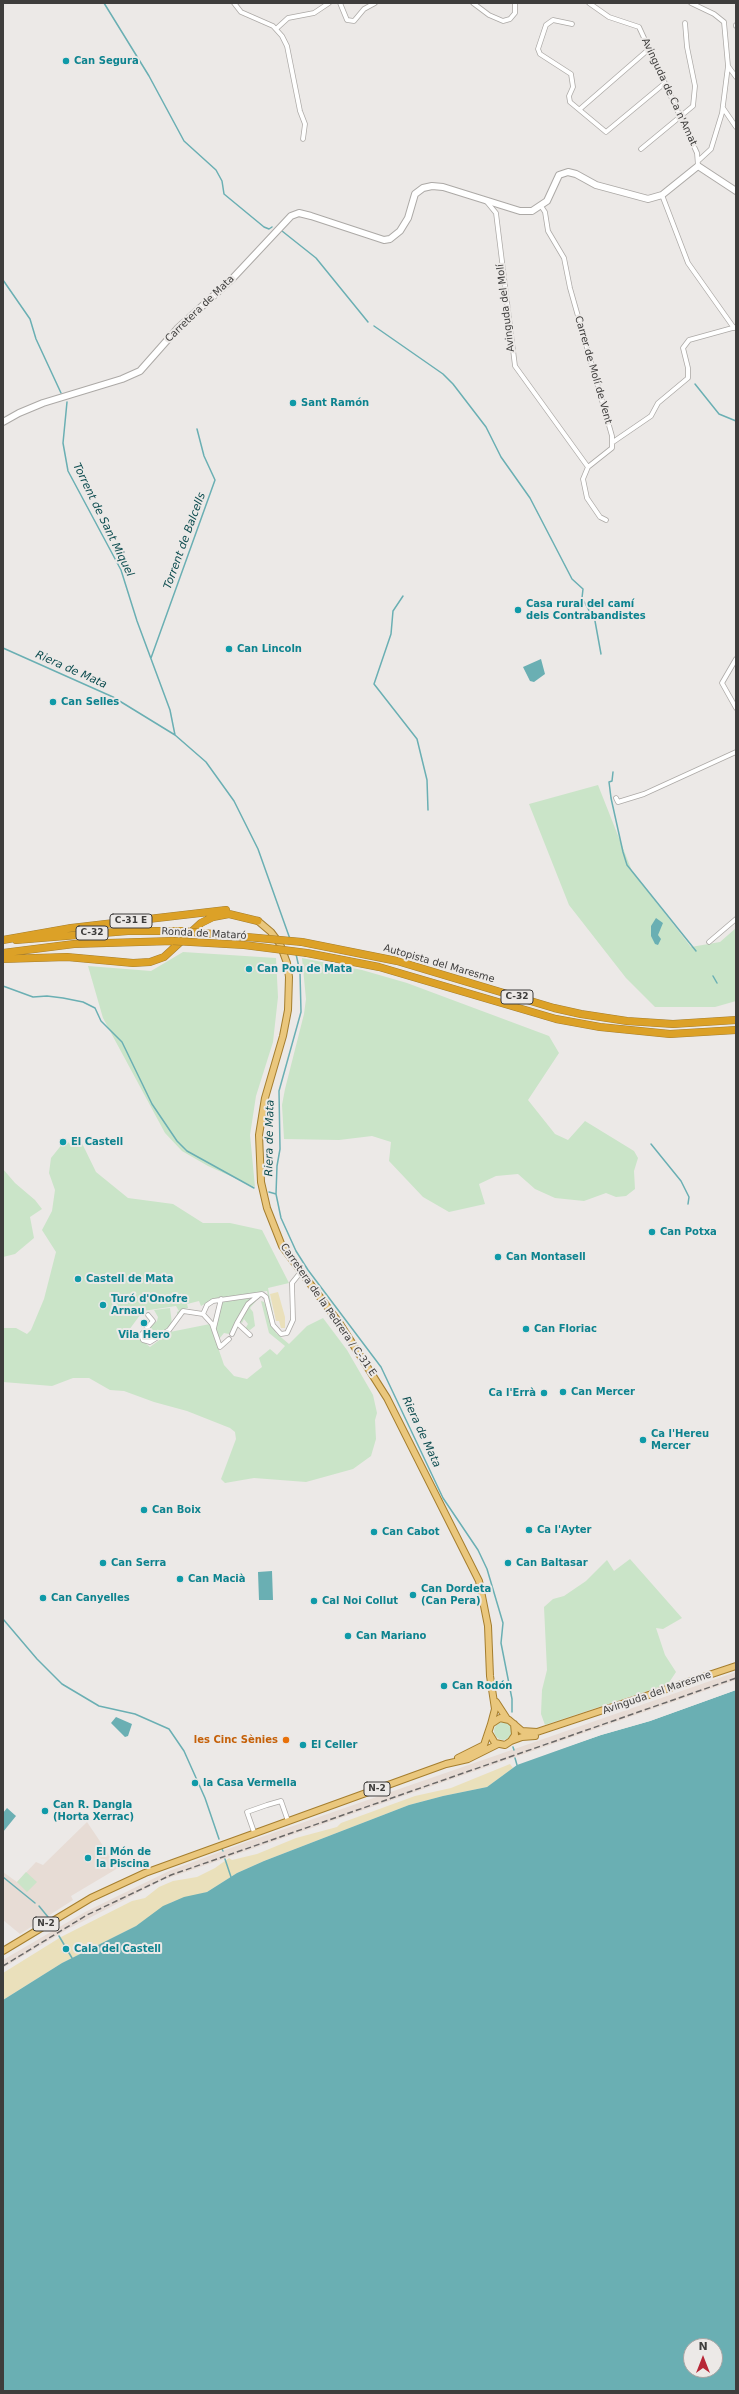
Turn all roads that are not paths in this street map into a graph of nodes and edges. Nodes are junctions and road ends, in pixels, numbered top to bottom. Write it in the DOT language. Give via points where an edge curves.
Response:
graph roads {
  1 [pos="234,3"];
  2 [pos="329,3"];
  3 [pos="340,3"];
  4 [pos="375,3"];
  5 [pos="473,3"];
  6 [pos="515,3"];
  7 [pos="589,3"];
  8 [pos="691,3"];
  9 [pos="685,23"];
  10 [pos="572,24"];
  11 [pos="276,29"];
  12 [pos="649,49"];
  13 [pos="728,66"];
  14 [pos="736,77"];
  15 [pos="665,83"];
  16 [pos="722,108"];
  17 [pos="580,109"];
  18 [pos="681,115"];
  19 [pos="736,127"];
  20 [pos="303,139"];
  21 [pos="642,149"];
  22 [pos="698,164"];
  23 [pos="736,190"];
  24 [pos="662,195"];
  25 [pos="487,202"];
  26 [pos="541,206"];
  27 [pos="735,327"];
  28 [pos="3,422"];
  29 [pos="613,442"];
  30 [pos="588,467"];
  31 [pos="606,520"];
  32 [pos="736,659"];
  33 [pos="736,708"];
  34 [pos="736,752"];
  35 [pos="616,798"];
  36 [pos="736,920"];
  37 [pos="258,921"];
  38 [pos="3,941"];
  39 [pos="302,942"];
  40 [pos="709,942"];
  41 [pos="3,953"];
  42 [pos="307,953"];
  43 [pos="3,959"];
  44 [pos="736,1020"];
  45 [pos="736,1030"];
  46 [pos="300,1273"];
  47 [pos="259,1294"];
  48 [pos="221,1300"];
  49 [pos="203,1314"];
  50 [pos="148,1315"];
  51 [pos="237,1323"];
  52 [pos="213,1329"];
  53 [pos="232,1334"];
  54 [pos="250,1335"];
  55 [pos="229,1339"];
  56 [pos="736,1666"];
  57 [pos="494,1698"];
  58 [pos="507,1719"];
  59 [pos="578,1719"];
  60 [pos="491,1724"];
  61 [pos="513,1724"];
  62 [pos="489,1733"];
  63 [pos="511,1741"];
  64 [pos="498,1744"];
  65 [pos="446,1764"];
  66 [pos="288,1820"];
  67 [pos="254,1832"];
  68 [pos="3,1951"];
  1 -- 11 [label="street" via="241,12 260,19"];
  2 -- 11 [label="street" via="314,13 288,18"];
  3 -- 4 [label="street" via="347,20 354,21 364,9"];
  5 -- 6 [label="street" via="489,15 503,21 510,19 515,12"];
  7 -- 12 [label="street, Avinguda de Ca n'Amat" via="609,17 639,27"];
  8 -- 13 [label="street" via="724,22"];
  9 -- 18 [label="street" via="695,86 693,106"];
  10 -- 17 [label="street" via="553,20 546,25 538,49 540,54 571,74 573,87 569,96 570,102"];
  11 -- 20 [label="street" via="287,46 305,124"];
  12 -- 15 [label="street, Avinguda de Ca n'Amat"];
  12 -- 17 [label="street"];
  13 -- 14 [label="street"];
  13 -- 16 [label="street"];
  15 -- 17 [label="street" via="606,132"];
  15 -- 18 [label="street, Avinguda de Ca n'Amat"];
  16 -- 19 [label="street"];
  16 -- 22 [label="street" via="711,149"];
  18 -- 21 [label="street"];
  18 -- 22 [label="street, Avinguda de Ca n'Amat" via="697,153"];
  22 -- 23 [label="street"];
  22 -- 24 [label="street"];
  24 -- 26 [label="street" via="648,199 639,198 596,185 568,172 559,175 547,201"];
  24 -- 27 [label="street" via="688,263"];
  25 -- 26 [label="street" via="520,211"];
  25 -- 28 [label="street, Carretera de Mata" via="443,187 423,188 415,194 408,218 400,231 390,239 367,235 311,216 291,216 232,279 178,328 140,371 43,403"];
  25 -- 30 [label="street, Avinguda del Molí" via="496,213 515,366"];
  26 -- 29 [label="street, Carrer de Molí de Vent" via="548,231 564,258"];
  27 -- 29 [label="street" via="689,340 683,348 688,378 658,402 651,416"];
  29 -- 30 [label="street" via="612,448"];
  30 -- 31 [label="street" via="583,479 584,491 600,517"];
  32 -- 33 [label="street" via="722,683"];
  34 -- 35 [label="street" via="644,794 618,802"];
  36 -- 40 [label="street"];
  37 -- 38 [label="highway, C-31 E" via="237,911 217,910 72,928"];
  37 -- 43 [label="highway, C-31 E" via="229,914 212,917 201,923 164,957 150,962 133,963 67,957"];
  37 -- 46 [label="main road, Carretera de la Pedrera / C-31 E / C-31 E" via="273,935 285,955 289,990 283,1036 261,1120 258,1160 267,1208 277,1237"];
  38 -- 39 [label="highway, Ronda de Mataró / C-32, bridge" via="79,934 181,931"];
  39 -- 44 [label="highway, Autopista del Maresme / C-32" via="396,961 581,1014 673,1024"];
  41 -- 42 [label="highway, Ronda de Mataró / C-32, bridge" via="87,943 173,941 244,945"];
  42 -- 45 [label="highway, Autopista del Maresme / C-32" via="379,967 556,1019 600,1028 670,1034"];
  46 -- 47 [label="street" via="292,1283 293,1320 287,1334 281,1334 273,1325 266,1297"];
  46 -- 57 [label="main road, Carretera de la Pedrera / C-31 E / C-31 E" via="340,1324 390,1405 479,1581 488,1626 490,1676"];
  47 -- 48 [label="street"];
  47 -- 51 [label="street" via="248,1304"];
  48 -- 49 [label="street" via="210,1303"];
  48 -- 52 [label="street"];
  49 -- 50 [label="street" via="187,1310 179,1315 169,1330 150,1342 143,1340 141,1335 153,1321"];
  49 -- 52 [label="street" via="210,1320"];
  51 -- 53 [label="street"];
  51 -- 54 [label="street"];
  52 -- 55 [label="street" via="220,1347"];
  56 -- 59 [label="main road, Avinguda del Maresme / N-2"];
  57 -- 58 [label="main road, C-31 E"];
  57 -- 60 [label="main road, C-31 E" via="495,1716"];
  58 -- 60 [label="main road" via="496,1719"];
  58 -- 61 [label="main road, N-2"];
  59 -- 61 [label="main road, Avinguda del Maresme / N-2" via="533,1732 522,1731"];
  59 -- 63 [label="main road, Avinguda del Maresme / N-2" via="544,1734"];
  60 -- 62 [label="main road, N-2"];
  61 -- 63 [label="main road" via="515,1735"];
  62 -- 64 [label="main road" via="492,1740"];
  62 -- 65 [label="main road, N-2" via="480,1748"];
  63 -- 64 [label="main road, N-2" via="505,1745"];
  64 -- 65 [label="main road, N-2" via="468,1759"];
  65 -- 66 [label="main road, N-2"];
  66 -- 67 [label="main road, N-2"];
  66 -- 67 [label="street" via="281,1801 247,1812"];
  67 -- 68 [label="main road, N-2" via="109,1889"];
}
